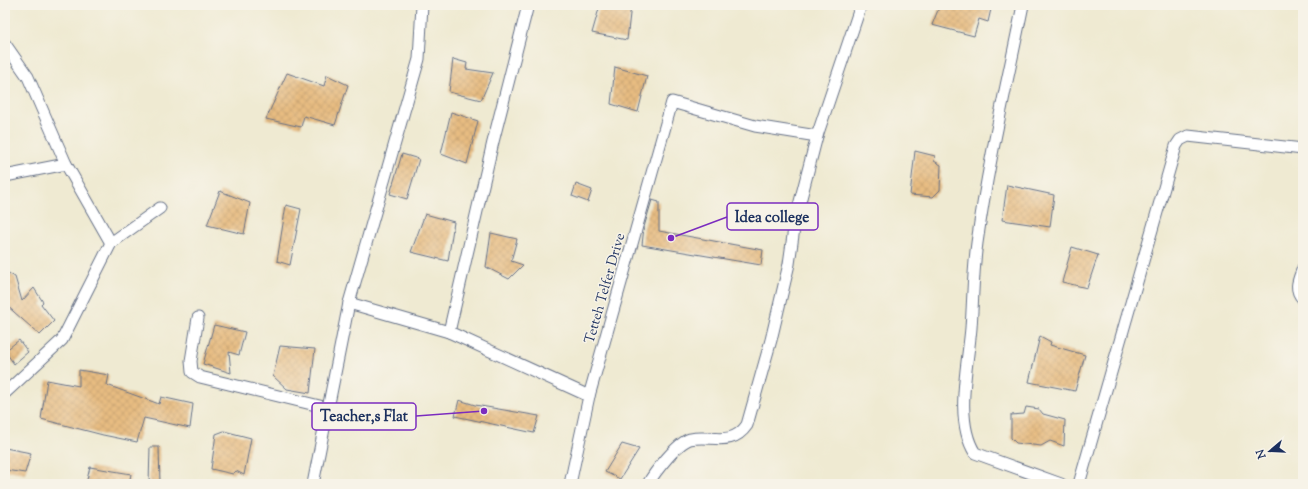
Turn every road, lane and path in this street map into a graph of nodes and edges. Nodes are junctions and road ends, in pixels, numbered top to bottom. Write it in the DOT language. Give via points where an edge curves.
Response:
graph roads {
  1 [pos="422,5"];
  2 [pos="528,5"];
  3 [pos="861,5"];
  4 [pos="1023,5"];
  5 [pos="5,44"];
  6 [pos="817,136"];
  7 [pos="1303,149"];
  8 [pos="66,164"];
  9 [pos="5,176"];
  10 [pos="160,208"];
  11 [pos="111,243"];
  12 [pos="1303,268"];
  13 [pos="1303,299"];
  14 [pos="348,303"];
  15 [pos="198,318"];
  16 [pos="449,332"];
  17 [pos="5,394"];
  18 [pos="589,396"];
  19 [pos="328,408"];
  20 [pos="313,484"];
  21 [pos="570,484"];
  22 [pos="648,484"];
  23 [pos="1061,484"];
  24 [pos="1079,484"];
  1 -- 14 [label="street" via="419,59"];
  2 -- 16 [label="street"];
  3 -- 6 [label="street"];
  4 -- 23 [label="street" via="976,244 971,329 963,392 967,434 975,453"];
  5 -- 8 [label="street" via="28,77"];
  6 -- 18 [label="street, Tetteh Telfer Drive" via="755,126 672,102"];
  6 -- 22 [label="street" via="795,221 789,264 771,340 747,426 734,438 690,440 682,444 652,475"];
  7 -- 24 [label="street" via="1188,136 1180,140 1176,146"];
  8 -- 9 [label="street"];
  8 -- 11 [label="street"];
  10 -- 11 [label="street"];
  11 -- 17 [label="street" via="62,340"];
  12 -- 13 [label="street" via="1297,291"];
  14 -- 16 [label="street"];
  14 -- 19 [label="street"];
  15 -- 19 [label="street" via="191,361 192,372 200,377"];
  16 -- 18 [label="street"];
  18 -- 21 [label="street, Tetteh Telfer Drive"];
  19 -- 20 [label="street"];
}
